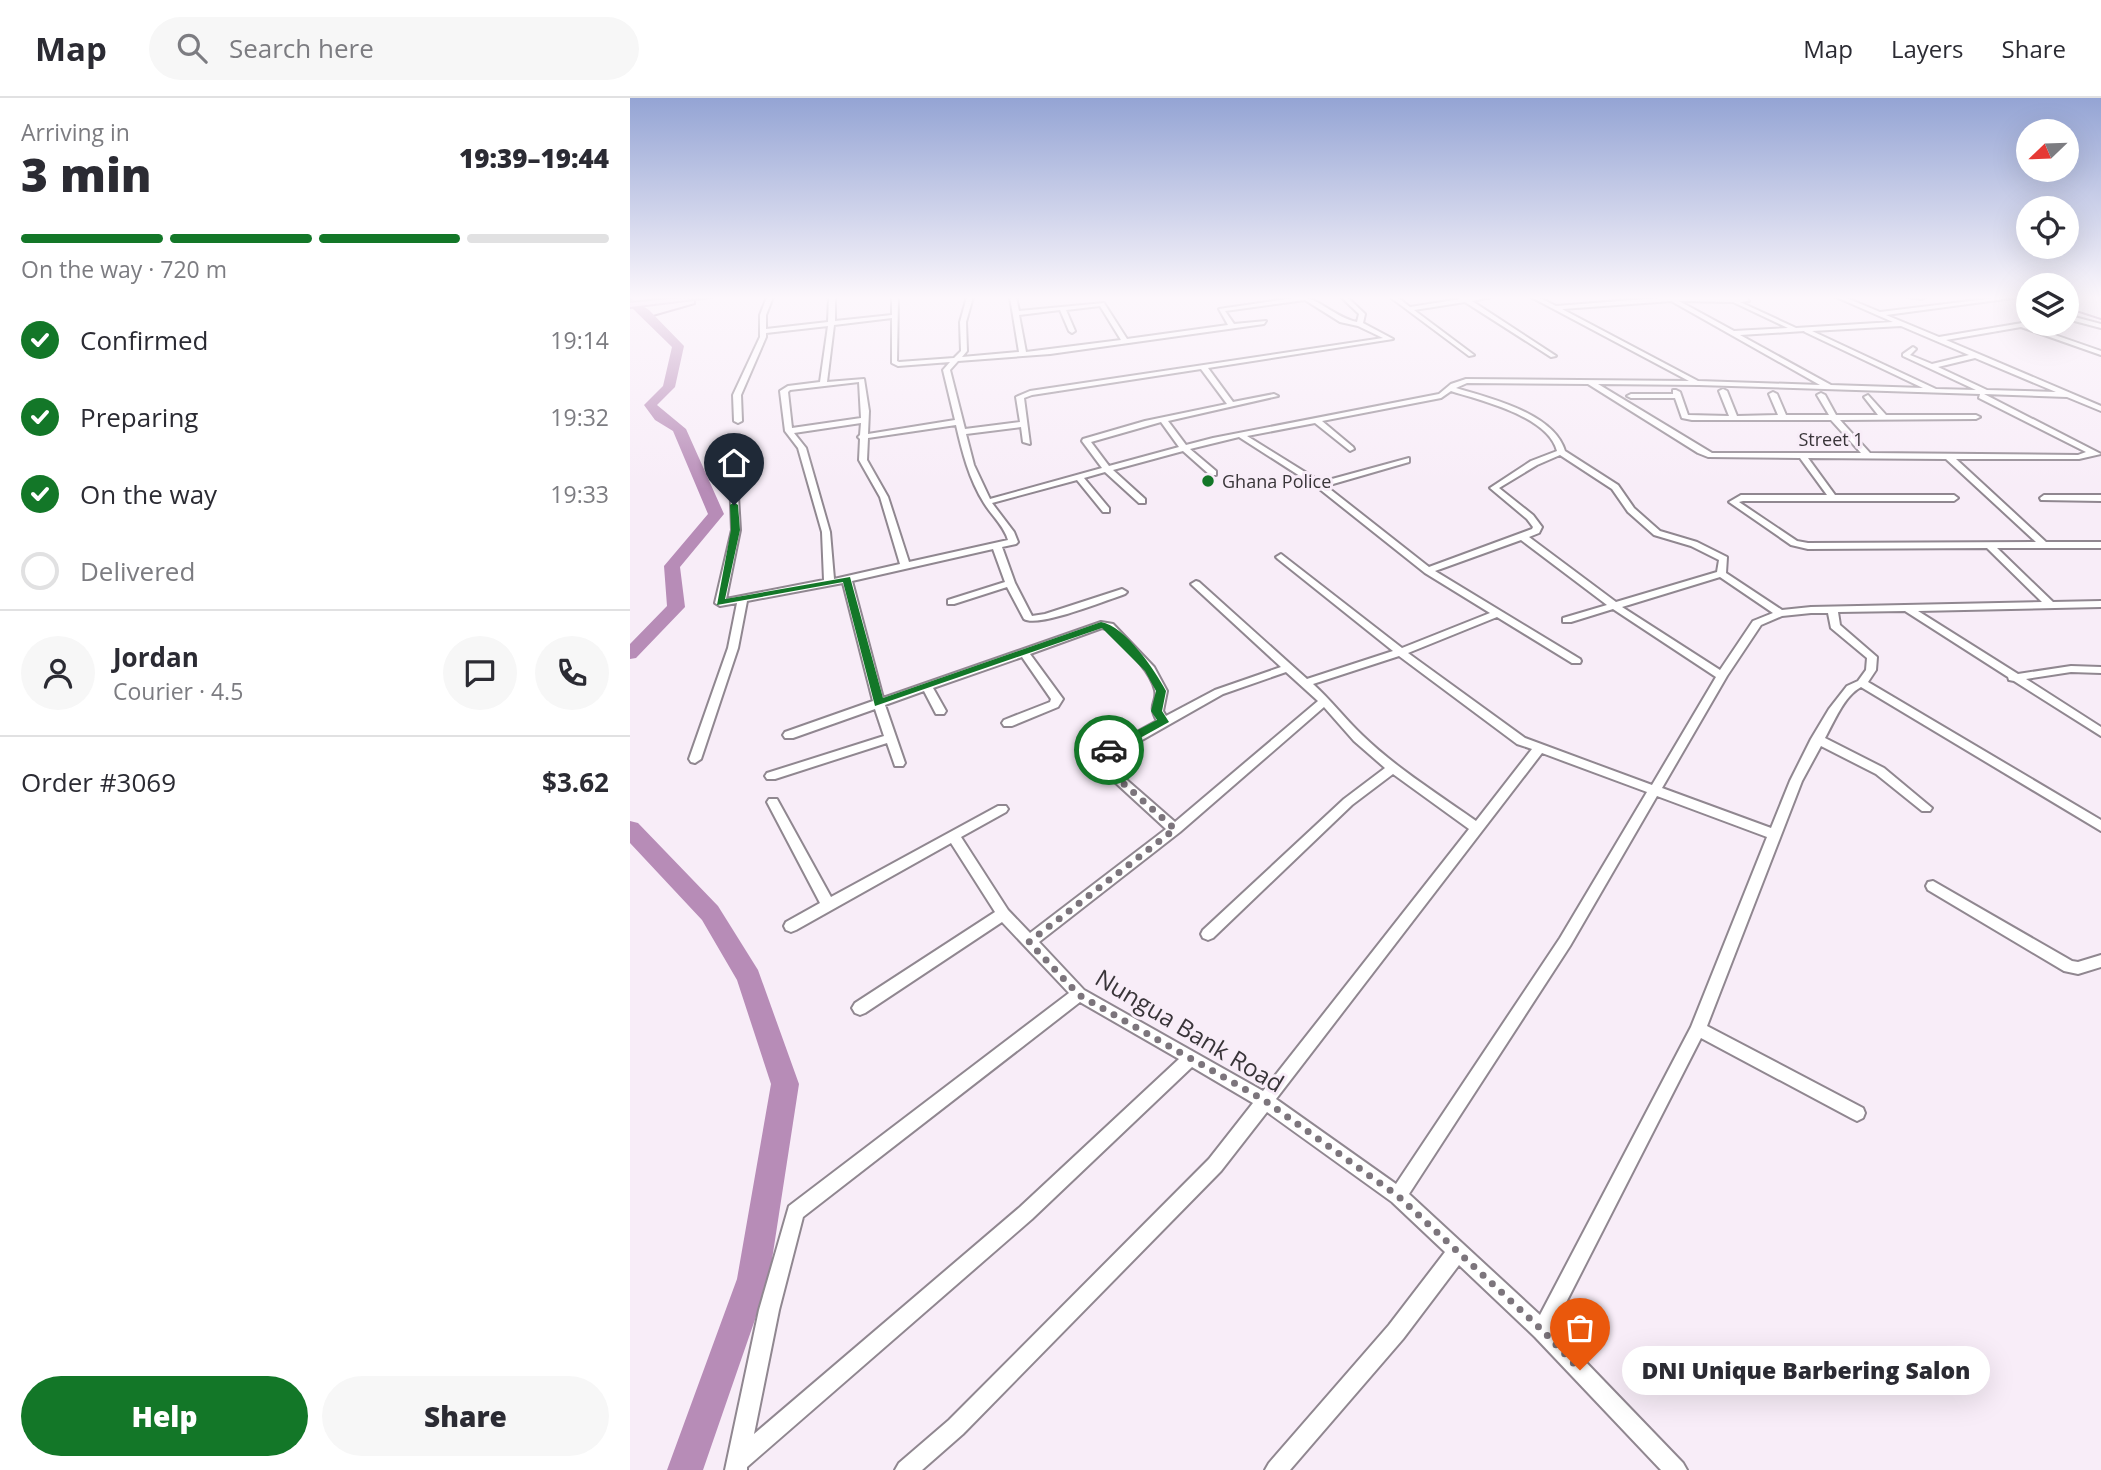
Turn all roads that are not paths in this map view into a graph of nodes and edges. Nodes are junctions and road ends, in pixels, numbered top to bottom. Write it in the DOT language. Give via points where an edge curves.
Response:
graph roads {
  1 [pos="752,361"];
  2 [pos="826,361"];
  3 [pos="895,361"];
  4 [pos="920,361"];
  5 [pos="956,361"];
  6 [pos="1246,361"];
  7 [pos="1657,361"];
  8 [pos="1784,361"];
  9 [pos="1869,361"];
  10 [pos="1919,361"];
  11 [pos="1952,361"];
  12 [pos="1992,361"];
  13 [pos="1931,366"];
  14 [pos="1203,368"];
  15 [pos="1588,381"];
  16 [pos="823,383"];
  17 [pos="1699,383"];
  18 [pos="1451,389"];
  19 [pos="1834,390"];
  20 [pos="1723,391"];
  21 [pos="1940,393"];
  22 [pos="1676,394"];
  23 [pos="1773,394"];
  24 [pos="1979,394"];
  25 [pos="1990,394"];
  26 [pos="1821,395"];
  27 [pos="2068,395"];
  28 [pos="1274,396"];
  29 [pos="1631,396"];
  30 [pos="1868,397"];
  31 [pos="1231,404"];
  32 [pos="2101,409"];
  33 [pos="1976,416"];
  34 [pos="1734,418"];
  35 [pos="1783,418"];
  36 [pos="1835,418"];
  37 [pos="1884,418"];
  38 [pos="864,420"];
  39 [pos="1315,420"];
  40 [pos="738,421"];
  41 [pos="1164,421"];
  42 [pos="958,422"];
  43 [pos="1024,424"];
  44 [pos="789,431"];
  45 [pos="961,432"];
  46 [pos="1241,435"];
  47 [pos="862,437"];
  48 [pos="1027,442"];
  49 [pos="1184,448"];
  50 [pos="1350,449"];
  51 [pos="1561,452"];
  52 [pos="1802,454"];
  53 [pos="1866,454"];
  54 [pos="2097,454"];
  55 [pos="1947,455"];
  56 [pos="1405,460"];
  57 [pos="1108,470"];
  58 [pos="1213,473"];
  59 [pos="1080,478"];
  60 [pos="733,479"];
  61 [pos="1320,485"];
  62 [pos="1833,498"];
  63 [pos="1954,498"];
  64 [pos="2044,498"];
  65 [pos="2100,498"];
  66 [pos="1142,501"];
  67 [pos="987,502"];
  68 [pos="1106,510"];
  69 [pos="1523,537"];
  70 [pos="1988,544"];
  71 [pos="2043,544"];
  72 [pos="2101,545"];
  73 [pos="997,546"];
  74 [pos="1281,557"];
  75 [pos="905,566"];
  76 [pos="1428,571"];
  77 [pos="1721,574"];
  78 [pos="847,579"];
  79 [pos="829,583"];
  80 [pos="1010,583"];
  81 [pos="1196,584"];
  82 [pos="1122,592"];
  83 [pos="742,601"];
  84 [pos="951,602"];
  85 [pos="2049,604"];
  86 [pos="2101,604"];
  87 [pos="1614,605"];
  88 [pos="1906,608"];
  89 [pos="1833,610"];
  90 [pos="1780,613"];
  91 [pos="1496,614"];
  92 [pos="1567,620"];
  93 [pos="1024,652"];
  94 [pos="1401,652"];
  95 [pos="1576,661"];
  96 [pos="1287,668"];
  97 [pos="2101,670"];
  98 [pos="1722,676"];
  99 [pos="2013,678"];
  100 [pos="1305,683"];
  101 [pos="1862,684"];
  102 [pos="927,686"];
  103 [pos="1325,701"];
  104 [pos="879,703"];
  105 [pos="940,712"];
  106 [pos="1163,722"];
  107 [pos="1007,723"];
  108 [pos="2101,733"];
  109 [pos="789,735"];
  110 [pos="890,738"];
  111 [pos="1817,739"];
  112 [pos="1539,748"];
  113 [pos="695,759"];
  114 [pos="899,764"];
  115 [pos="1393,768"];
  116 [pos="771,776"];
  117 [pos="1654,789"];
  118 [pos="773,802"];
  119 [pos="1926,808"];
  120 [pos="1002,809"];
  121 [pos="2101,826"];
  122 [pos="1175,829"];
  123 [pos="1478,829"];
  124 [pos="953,835"];
  125 [pos="1775,835"];
  126 [pos="1933,886"];
  127 [pos="828,905"];
  128 [pos="1003,914"];
  129 [pos="791,926"];
  130 [pos="1208,934"];
  131 [pos="1029,942"];
  132 [pos="2101,961"];
  133 [pos="1079,995"];
  134 [pos="860,1008"];
  135 [pos="1698,1029"];
  136 [pos="1189,1060"];
  137 [pos="1264,1100"];
  138 [pos="1857,1113"];
  139 [pos="1398,1196"];
  140 [pos="1457,1252"];
  141 [pos="1542,1330"];
  142 [pos="736,1466"];
  143 [pos="906,1470"];
  144 [pos="1276,1470"];
  145 [pos="1676,1470"];
  1 -- 40 [label="street" via="737,396"];
  2 -- 16 [label="street"];
  3 -- 4 [label="street"];
  5 -- 42 [label="street" via="946,370"];
  6 -- 14 [label="street"];
  7 -- 17 [label="street"];
  8 -- 19 [label="street"];
  9 -- 21 [label="street"];
  10 -- 13 [label="street"];
  11 -- 13 [label="street"];
  12 -- 27 [label="street"];
  13 -- 25 [label="street"];
  14 -- 31 [label="street"];
  14 -- 43 [label="street" via="1024,394 1020,397"];
  15 -- 17 [label="street"];
  15 -- 18 [label="street" via="1466,381"];
  15 -- 52 [label="street, Street 1" via="1705,453"];
  16 -- 38 [label="street" via="861,379"];
  16 -- 44 [label="street" via="785,391"];
  17 -- 19 [label="street"];
  18 -- 39 [label="street" via="1441,396"];
  18 -- 51 [label="street" via="1536,422 1554,434"];
  19 -- 21 [label="street"];
  20 -- 34 [label="street"];
  21 -- 24 [label="street"];
  22 -- 29 [label="street"];
  22 -- 34 [label="street" via="1688,417"];
  23 -- 35 [label="street"];
  24 -- 25 [label="street"];
  24 -- 54 [label="street"];
  25 -- 27 [label="street"];
  26 -- 36 [label="street"];
  27 -- 32 [label="street"];
  28 -- 31 [label="street"];
  30 -- 37 [label="street"];
  31 -- 41 [label="street"];
  33 -- 37 [label="street"];
  34 -- 35 [label="street"];
  35 -- 36 [label="street"];
  36 -- 37 [label="street"];
  36 -- 53 [label="street"];
  38 -- 44 [label="street"];
  38 -- 47 [label="street"];
  39 -- 46 [label="street"];
  39 -- 50 [label="street"];
  41 -- 49 [label="street"];
  41 -- 57 [label="street" via="1086,441"];
  42 -- 45 [label="street"];
  42 -- 47 [label="street"];
  43 -- 45 [label="street"];
  43 -- 48 [label="street"];
  44 -- 79 [label="street" via="802,448 826,532"];
  45 -- 67 [label="street"];
  46 -- 49 [label="street"];
  46 -- 61 [label="street"];
  47 -- 75 [label="street" via="863,460 892,517"];
  49 -- 57 [label="street"];
  49 -- 58 [label="street"];
  51 -- 69 [label="street" via="1494,488 1538,527"];
  51 -- 77 [label="street" via="1615,487 1631,510 1657,533 1724,559"];
  52 -- 53 [label="street, Street 1"];
  52 -- 62 [label="street"];
  53 -- 55 [label="street, Street 1"];
  54 -- 55 [label="street, Street 1"];
  55 -- 71 [label="street"];
  56 -- 61 [label="street"];
  57 -- 59 [label="street"];
  57 -- 66 [label="street"];
  59 -- 67 [label="street"];
  59 -- 68 [label="street"];
  60 -- 83 [label="street" via="736,530 719,601"];
  61 -- 76 [label="street"];
  62 -- 63 [label="street"];
  62 -- 70 [label="street" via="1741,498 1733,502 1794,543 1808,547"];
  64 -- 65 [label="street"];
  67 -- 73 [label="street" via="1013,540"];
  69 -- 76 [label="street"];
  69 -- 87 [label="street"];
  70 -- 71 [label="street"];
  70 -- 85 [label="street"];
  71 -- 72 [label="street"];
  73 -- 75 [label="street"];
  73 -- 80 [label="street"];
  74 -- 94 [label="street"];
  75 -- 78 [label="street"];
  76 -- 91 [label="street"];
  77 -- 87 [label="street"];
  77 -- 90 [label="street"];
  78 -- 79 [label="street"];
  78 -- 104 [label="street"];
  79 -- 83 [label="street"];
  80 -- 82 [label="street" via="1027,617 1033,620"];
  80 -- 84 [label="street"];
  81 -- 96 [label="street"];
  83 -- 113 [label="street" via="733,648"];
  85 -- 86 [label="street"];
  85 -- 88 [label="street"];
  87 -- 92 [label="street"];
  87 -- 98 [label="street"];
  88 -- 89 [label="street"];
  88 -- 99 [label="street"];
  89 -- 90 [label="street"];
  89 -- 101 [label="street" via="1835,626 1872,657 1871,670"];
  90 -- 98 [label="street" via="1757,623"];
  91 -- 94 [label="street"];
  91 -- 95 [label="street"];
  93 -- 102 [label="street"];
  93 -- 106 [label="street" via="1109,626 1150,669 1161,691 1157,711"];
  93 -- 107 [label="street" via="1057,699"];
  94 -- 100 [label="street"];
  94 -- 112 [label="street" via="1521,741"];
  96 -- 100 [label="street"];
  96 -- 106 [label="street" via="1219,692"];
  97 -- 99 [label="street" via="2071,669"];
  98 -- 117 [label="street"];
  99 -- 108 [label="street"];
  100 -- 103 [label="street"];
  101 -- 111 [label="street" via="1844,696"];
  101 -- 121 [label="street"];
  102 -- 104 [label="street"];
  102 -- 105 [label="street"];
  103 -- 115 [label="street" via="1357,738"];
  103 -- 122 [label="street"];
  104 -- 109 [label="street"];
  104 -- 110 [label="street"];
  106 -- 122 [label="street" via="1103,753 1099,762"];
  110 -- 114 [label="street"];
  110 -- 116 [label="street"];
  111 -- 119 [label="street" via="1880,771"];
  111 -- 125 [label="street"];
  112 -- 117 [label="street"];
  112 -- 123 [label="street"];
  115 -- 123 [label="street"];
  115 -- 130 [label="street" via="1348,802"];
  117 -- 125 [label="street"];
  117 -- 139 [label="street" via="1565,942"];
  118 -- 127 [label="street"];
  120 -- 124 [label="street"];
  122 -- 131 [label="street"];
  123 -- 137 [label="street"];
  124 -- 127 [label="street"];
  124 -- 128 [label="street, Nungua Bank Road"];
  125 -- 135 [label="street"];
  126 -- 132 [label="street" via="2068,967"];
  127 -- 129 [label="street"];
  128 -- 131 [label="street, Nungua Bank Road"];
  128 -- 134 [label="street"];
  131 -- 133 [label="street, Nungua Bank Road"];
  133 -- 136 [label="street, Nungua Bank Road"];
  133 -- 142 [label="street" via="795,1212"];
  135 -- 138 [label="street"];
  135 -- 141 [label="street"];
  136 -- 137 [label="street, Nungua Bank Road"];
  136 -- 142 [label="street" via="1026,1213"];
  137 -- 139 [label="street, Nungua Bank Road"];
  137 -- 143 [label="street" via="1215,1165 956,1427"];
  139 -- 140 [label="street, Nungua Bank Road"];
  140 -- 141 [label="street, Nungua Bank Road"];
  140 -- 144 [label="street" via="1396,1332"];
  141 -- 145 [label="street, Nungua Bank Road"];
}
